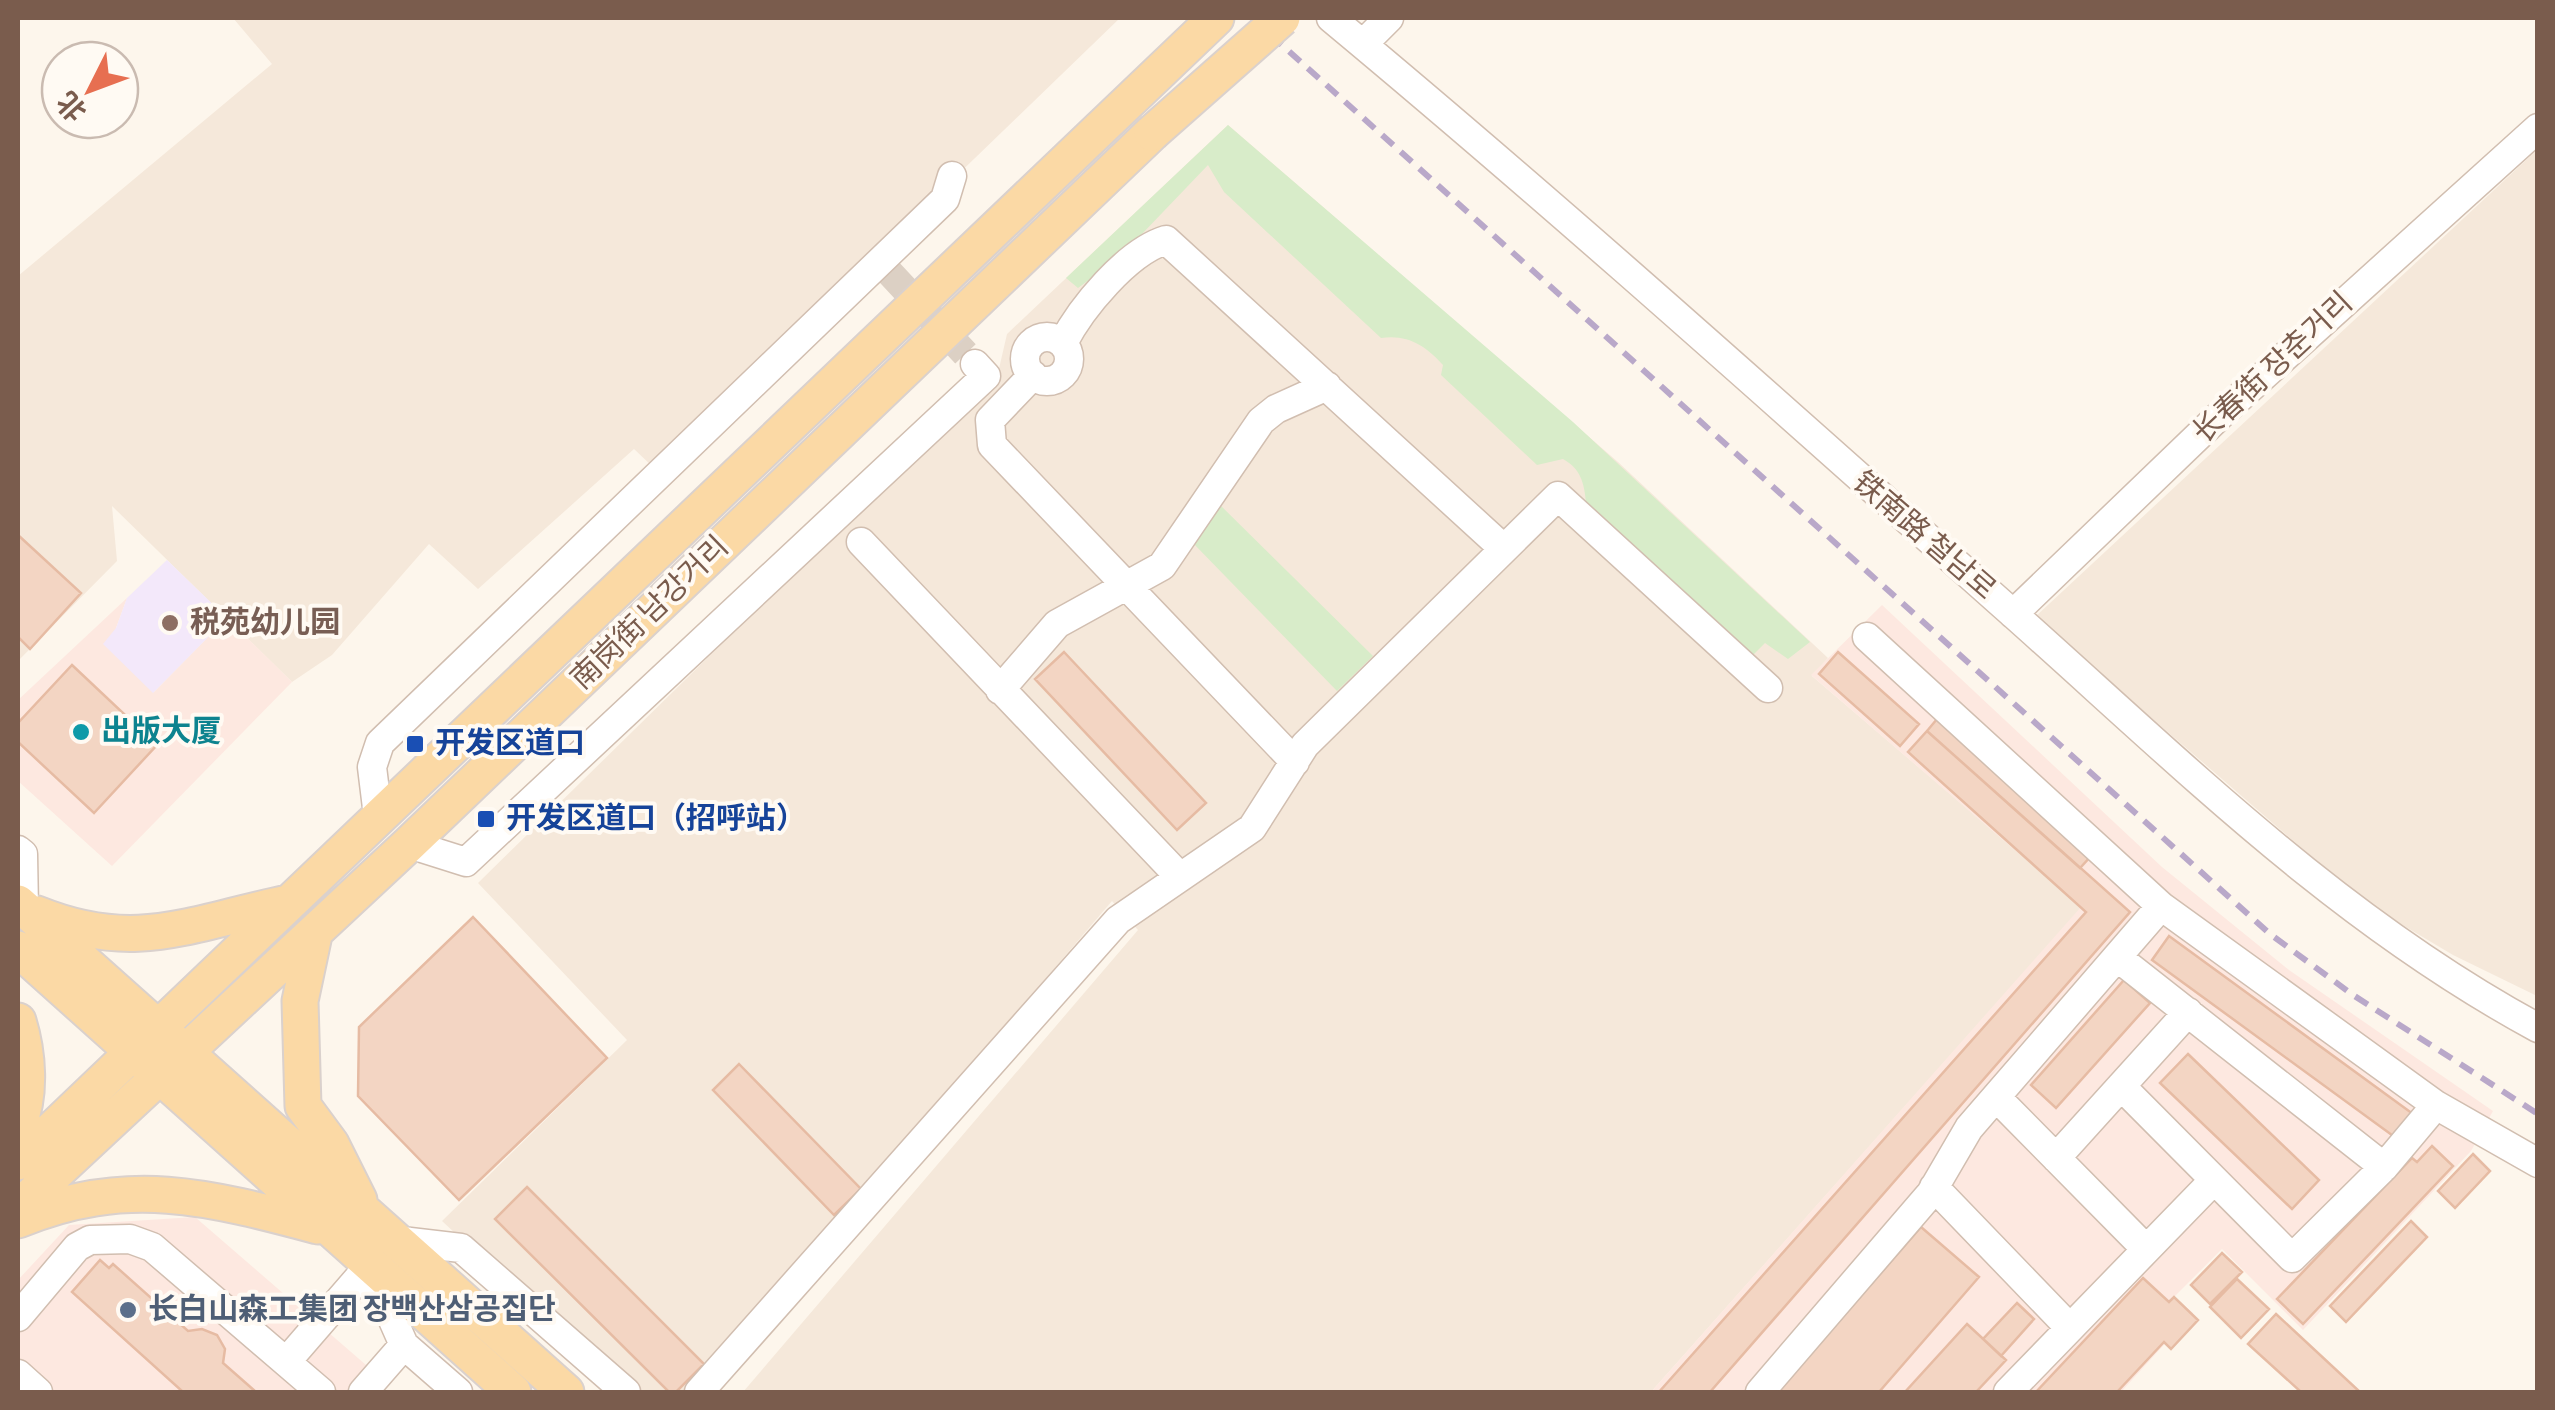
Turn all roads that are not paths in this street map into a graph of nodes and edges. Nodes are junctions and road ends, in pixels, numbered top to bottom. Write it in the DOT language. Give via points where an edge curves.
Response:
graph roads {
  1 [pos="1216,18"];
  2 [pos="1282,18"];
  3 [pos="1331,18"];
  4 [pos="1389,18"];
  5 [pos="1363,44"];
  6 [pos="2538,128"];
  7 [pos="952,176"];
  8 [pos="975,364"];
  9 [pos="1327,386"];
  10 [pos="861,542"];
  11 [pos="1504,549"];
  12 [pos="1127,587"];
  13 [pos="2013,614"];
  14 [pos="1867,637"];
  15 [pos="1768,688"];
  16 [pos="1000,690"];
  17 [pos="1295,762"];
  18 [pos="378,816"];
  19 [pos="409,844"];
  20 [pos="18,850"];
  21 [pos="1179,876"];
  22 [pos="289,903"];
  23 [pos="21,906"];
  24 [pos="2161,906"];
  25 [pos="315,932"];
  26 [pos="18,949"];
  27 [pos="2118,956"];
  28 [pos="2188,1012"];
  29 [pos="18,1021"];
  30 [pos="2538,1028"];
  31 [pos="144,1040"];
  32 [pos="173,1066"];
  33 [pos="2121,1086"];
  34 [pos="1996,1097"];
  35 [pos="2436,1105"];
  36 [pos="18,1126"];
  37 [pos="2056,1158"];
  38 [pos="18,1162"];
  39 [pos="2538,1164"];
  40 [pos="2384,1168"];
  41 [pos="2214,1180"];
  42 [pos="1934,1187"];
  43 [pos="18,1208"];
  44 [pos="18,1220"];
  45 [pos="327,1228"];
  46 [pos="377,1242"];
  47 [pos="2146,1248"];
  48 [pos="18,1317"];
  49 [pos="2068,1326"];
  50 [pos="404,1345"];
  51 [pos="286,1362"];
  52 [pos="18,1374"];
  53 [pos="38,1392"];
  54 [pos="321,1392"];
  55 [pos="363,1392"];
  56 [pos="458,1392"];
  57 [pos="513,1392"];
  58 [pos="566,1392"];
  59 [pos="626,1392"];
  60 [pos="699,1392"];
  61 [pos="1760,1392"];
  62 [pos="2008,1392"];
  1 -- 18 [label="main road, 南岗街 남강거리"];
  2 -- 19 [label="main road, 南岗街 남강거리, bridge" via="1152,133"];
  3 -- 5 [label="street, 铁南路 철남로"];
  4 -- 5 [label="street"];
  5 -- 13 [label="street, 铁南路 철남로"];
  6 -- 13 [label="street, 长春街 장춘거리" via="2219,416"];
  7 -- 18 [label="street" via="946,199 884,267 380,743 372,767"];
  8 -- 19 [label="street" via="986,376 466,862"];
  9 -- 11 [label="street"];
  9 -- 12 [label="street" via="1261,421 1177,549"];
  9 -- 12 [label="street" via="1166,240 1098,292 1063,343 1050,337 1031,344 1026,364 1033,376 990,420 992,445"];
  10 -- 16 [label="street"];
  11 -- 15 [label="street" via="1558,496"];
  11 -- 17 [label="street"];
  12 -- 16 [label="street" via="1058,624"];
  12 -- 17 [label="street"];
  13 -- 30 [label="street, 铁南路 철남로" via="2224,808 2414,952"];
  14 -- 24 [label="street"];
  16 -- 21 [label="street"];
  17 -- 21 [label="street" via="1252,828"];
  18 -- 22 [label="main road, 南岗街 남강거리"];
  19 -- 25 [label="main road, 南岗街 남강거리"];
  20 -- 23 [label="street"];
  21 -- 60 [label="street" via="1118,920"];
  22 -- 23 [label="main road" via="130,936 76,928"];
  22 -- 31 [label="main road, 南岗街 남강거리"];
  23 -- 31 [label="main road"];
  24 -- 27 [label="street"];
  24 -- 35 [label="street"];
  25 -- 32 [label="main road, 南岗街 남강거리"];
  25 -- 46 [label="main road" via="300,1001 303,1106 331,1144"];
  26 -- 31 [label="main road"];
  27 -- 28 [label="street"];
  27 -- 34 [label="street"];
  28 -- 33 [label="street"];
  28 -- 40 [label="street"];
  29 -- 36 [label="main road" via="25,1044 25,1110"];
  31 -- 32 [label="main road"];
  31 -- 38 [label="main road, 南岗街 남강거리"];
  32 -- 43 [label="main road, 南岗街 남강거리"];
  32 -- 45 [label="main road"];
  32 -- 46 [label="main road"];
  33 -- 37 [label="street"];
  33 -- 41 [label="street"];
  34 -- 37 [label="street"];
  34 -- 42 [label="street"];
  35 -- 39 [label="street"];
  35 -- 40 [label="street"];
  37 -- 47 [label="street"];
  40 -- 41 [label="street" via="2292,1258"];
  41 -- 47 [label="street"];
  42 -- 49 [label="street"];
  42 -- 61 [label="street"];
  44 -- 45 [label="main road" via="93,1197 169,1192"];
  45 -- 46 [label="main road"];
  46 -- 50 [label="street"];
  46 -- 51 [label="street"];
  46 -- 57 [label="main road"];
  46 -- 58 [label="main road"];
  46 -- 59 [label="street" via="461,1248"];
  47 -- 49 [label="street"];
  48 -- 51 [label="street" via="77,1247 130,1239 152,1248"];
  49 -- 62 [label="street"];
  50 -- 55 [label="street"];
  50 -- 56 [label="street"];
  51 -- 54 [label="street"];
  52 -- 53 [label="street"];
}
